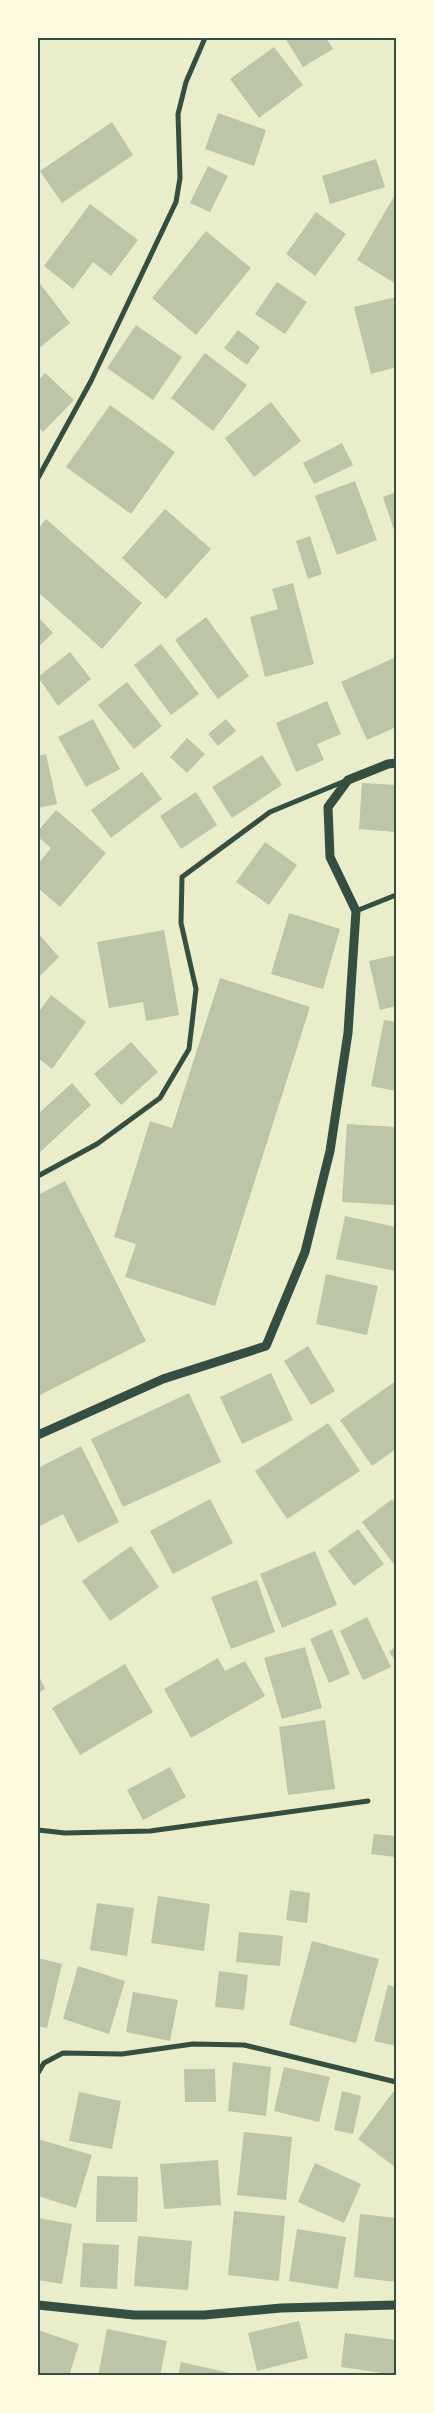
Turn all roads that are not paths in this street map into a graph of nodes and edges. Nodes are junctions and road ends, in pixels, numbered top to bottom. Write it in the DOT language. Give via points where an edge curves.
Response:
graph roads {
  1 [pos="205,38"];
  2 [pos="38,478"];
  3 [pos="396,763"];
  4 [pos="348,780"];
  5 [pos="396,895"];
  6 [pos="356,911"];
  7 [pos="38,1176"];
  8 [pos="38,1435"];
  9 [pos="368,1801"];
  10 [pos="38,1830"];
  11 [pos="38,2073"];
  12 [pos="396,2082"];
  13 [pos="38,2305"];
  14 [pos="396,2305"];
  1 -- 2 [label="street" via="186,82 178,114 180,178 176,202 91,381"];
  3 -- 4 [label="street"];
  4 -- 6 [label="street" via="328,807 330,857"];
  4 -- 7 [label="street" via="270,812 182,877 181,923 196,988 189,1049 160,1098 97,1144"];
  5 -- 6 [label="street"];
  6 -- 8 [label="street" via="348,1033 330,1151 305,1252 266,1346 163,1379"];
  9 -- 10 [label="street" via="150,1831 65,1833"];
  11 -- 12 [label="street" via="44,2063 63,2053 122,2054 193,2044 244,2045"];
  13 -- 14 [label="street" via="134,2315 204,2315 281,2308"];
}
